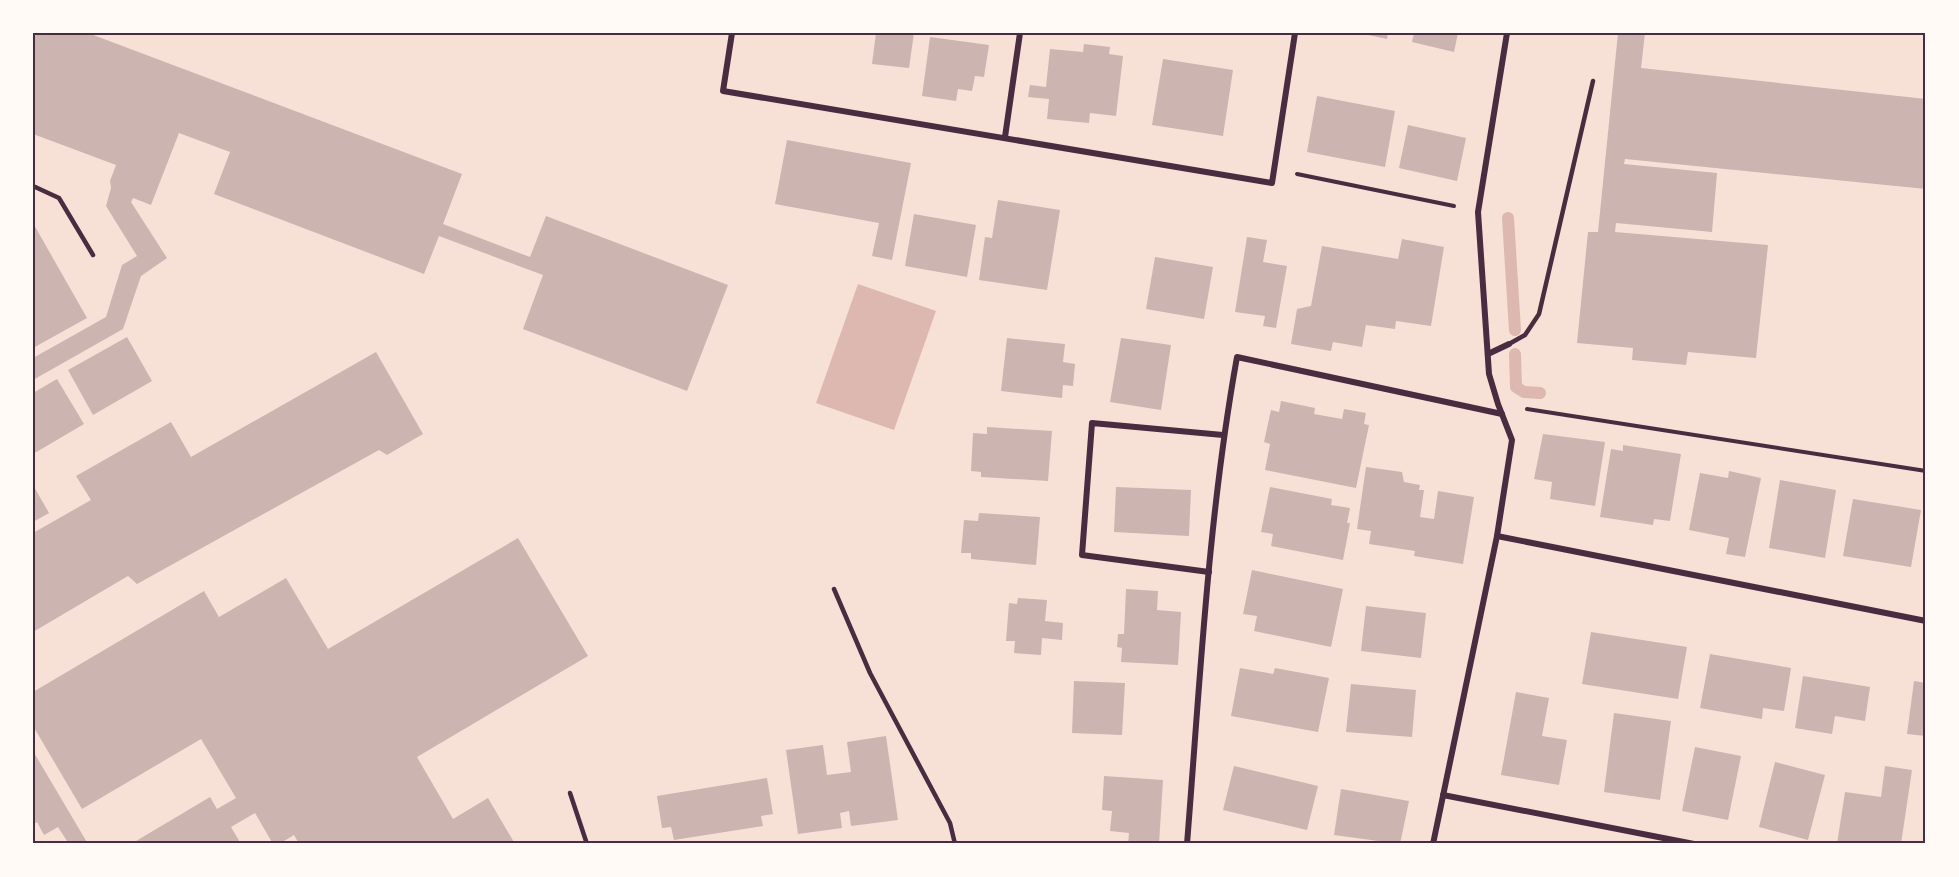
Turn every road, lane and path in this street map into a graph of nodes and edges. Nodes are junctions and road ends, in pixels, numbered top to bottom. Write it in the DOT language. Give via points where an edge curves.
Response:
graph roads {
  1 [pos="732,33"];
  2 [pos="1020,33"];
  3 [pos="1295,33"];
  4 [pos="1507,33"];
  5 [pos="1593,81"];
  6 [pos="1005,137"];
  7 [pos="1275,170"];
  8 [pos="33,186"];
  9 [pos="1478,212"];
  10 [pos="93,255"];
  11 [pos="1509,344"];
  12 [pos="1488,354"];
  13 [pos="1498,404"];
  14 [pos="1502,414"];
  15 [pos="1223,435"];
  16 [pos="1926,471"];
  17 [pos="1497,536"];
  18 [pos="1209,572"];
  19 [pos="834,589"];
  20 [pos="1926,621"];
  21 [pos="570,793"];
  22 [pos="1443,795"];
  23 [pos="587,844"];
  24 [pos="955,844"];
  25 [pos="1187,844"];
  26 [pos="1433,844"];
  27 [pos="1694,844"];
  1 -- 6 [label="street" via="723,91"];
  2 -- 6 [label="street"];
  3 -- 7 [label="street"];
  4 -- 9 [label="street"];
  5 -- 11 [label="lane" via="1539,314 1525,335"];
  6 -- 7 [label="street" via="1272,183"];
  7 -- 9 [label="path"];
  8 -- 10 [label="lane" via="60,198"];
  9 -- 12 [label="street"];
  11 -- 12 [label="street"];
  12 -- 13 [label="street"];
  13 -- 14 [label="street"];
  13 -- 16 [label="path"];
  14 -- 15 [label="street" via="1237,357"];
  14 -- 17 [label="street" via="1512,440"];
  15 -- 18 [label="street"];
  15 -- 18 [label="street" via="1092,423 1082,555"];
  17 -- 20 [label="street"];
  17 -- 22 [label="street"];
  18 -- 25 [label="street"];
  19 -- 24 [label="lane" via="870,673 950,823"];
  21 -- 23 [label="lane"];
  22 -- 26 [label="street"];
  22 -- 27 [label="street"];
}
